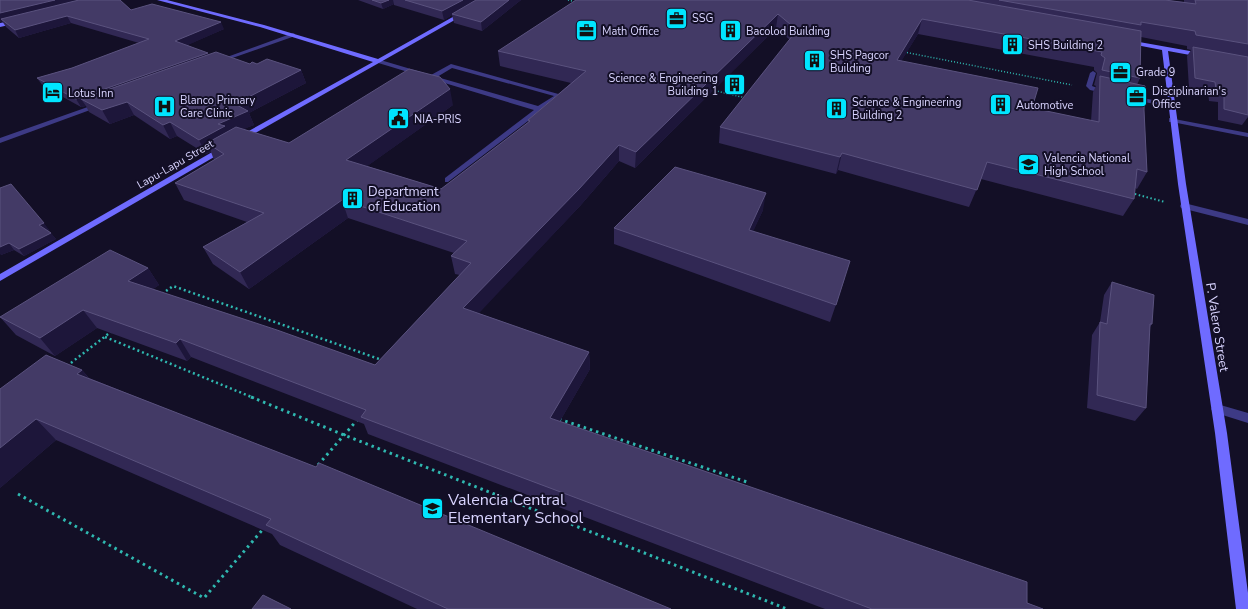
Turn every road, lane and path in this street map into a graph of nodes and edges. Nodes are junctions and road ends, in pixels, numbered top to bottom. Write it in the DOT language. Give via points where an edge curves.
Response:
graph roads {
  1 [pos="160,0"];
  2 [pos="487,0"];
  3 [pos="568,0"];
  4 [pos="576,2"];
  5 [pos="22,20"];
  6 [pos="0,25"];
  7 [pos="768,34"];
  8 [pos="292,35"];
  9 [pos="790,35"];
  10 [pos="1118,40"];
  11 [pos="1165,49"];
  12 [pos="902,52"];
  13 [pos="1210,57"];
  14 [pos="377,61"];
  15 [pos="210,65"];
  16 [pos="1093,73"];
  17 [pos="432,77"];
  18 [pos="709,89"];
  19 [pos="1092,89"];
  20 [pos="747,98"];
  21 [pos="105,103"];
  22 [pos="1170,105"];
  23 [pos="539,110"];
  24 [pos="1172,120"];
  25 [pos="1248,135"];
  26 [pos="0,141"];
  27 [pos="448,180"];
  28 [pos="1130,193"];
  29 [pos="1184,206"];
  30 [pos="1248,222"];
  31 [pos="0,278"];
  32 [pos="161,295"];
  33 [pos="118,327"];
  34 [pos="105,337"];
  35 [pos="388,362"];
  36 [pos="63,368"];
  37 [pos="1217,409"];
  38 [pos="359,418"];
  39 [pos="554,418"];
  40 [pos="1248,418"];
  41 [pos="344,435"];
  42 [pos="313,471"];
  43 [pos="750,483"];
  44 [pos="18,494"];
  45 [pos="266,525"];
  46 [pos="787,609"];
  47 [pos="1242,609"];
  1 -- 8 [label="street"];
  2 -- 14 [label="street, Lapu-Lapu Street"];
  3 -- 4 [label="path"];
  5 -- 6 [label="street"];
  7 -- 9 [label="path"];
  8 -- 14 [label="street"];
  8 -- 15 [label="street"];
  10 -- 11 [label="street"];
  11 -- 13 [label="street"];
  11 -- 22 [label="street, P. Valero Street"];
  12 -- 19 [label="path"];
  14 -- 17 [label="street" via="415,75"];
  14 -- 31 [label="street, Lapu-Lapu Street"];
  16 -- 19 [label="street" via="1089,86"];
  17 -- 23 [label="street"];
  17 -- 23 [label="street" via="451,66 559,95"];
  18 -- 20 [label="path"];
  19 -- 22 [label="street"];
  21 -- 26 [label="street"];
  22 -- 24 [label="street, P. Valero Street"];
  23 -- 27 [label="street"];
  24 -- 25 [label="street"];
  24 -- 29 [label="street, P. Valero Street"];
  28 -- 29 [label="path"];
  29 -- 30 [label="street"];
  29 -- 37 [label="street, P. Valero Street"];
  32 -- 35 [label="path" via="173,286"];
  33 -- 34 [label="path"];
  34 -- 36 [label="path"];
  34 -- 41 [label="path"];
  37 -- 40 [label="street"];
  37 -- 47 [label="street, P. Valero Street"];
  38 -- 41 [label="path"];
  39 -- 43 [label="path"];
  41 -- 42 [label="path"];
  41 -- 46 [label="path"];
  44 -- 45 [label="path" via="204,598"];
}
